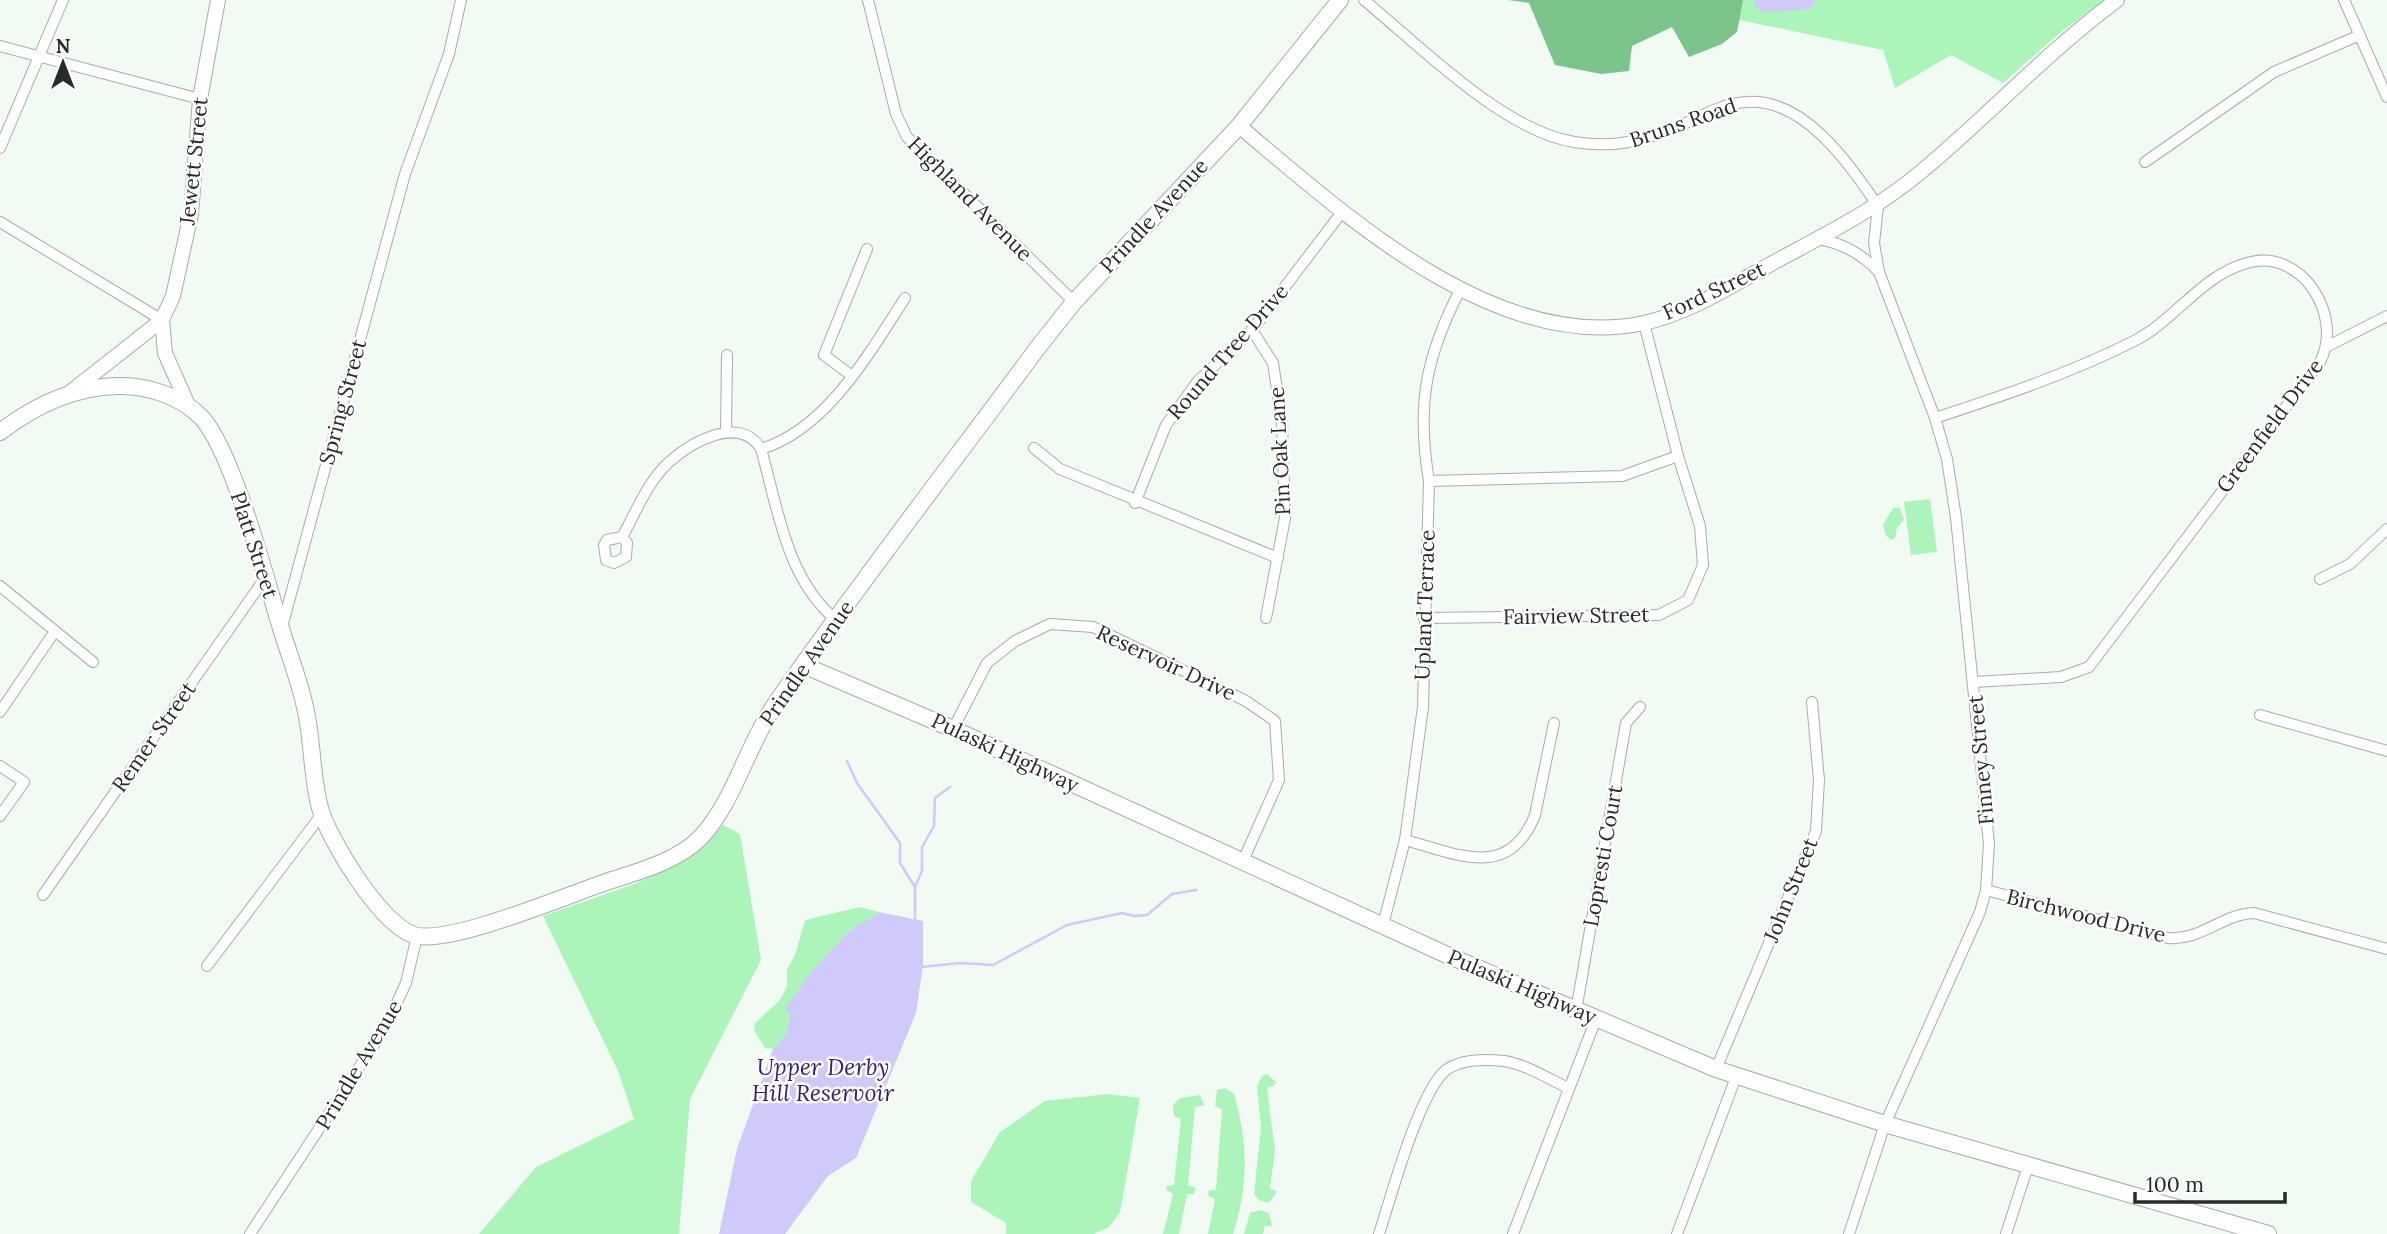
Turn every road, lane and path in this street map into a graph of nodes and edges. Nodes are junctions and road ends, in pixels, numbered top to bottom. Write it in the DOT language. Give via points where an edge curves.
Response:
graph roads {
  1 [pos="63,0"];
  2 [pos="218,0"];
  3 [pos="461,0"];
  4 [pos="868,0"];
  5 [pos="1340,0"];
  6 [pos="1364,0"];
  7 [pos="2117,0"];
  8 [pos="2344,0"];
  9 [pos="2360,35"];
  10 [pos="0,46"];
  11 [pos="39,57"];
  12 [pos="2387,97"];
  13 [pos="200,99"];
  14 [pos="1239,126"];
  15 [pos="0,148"];
  16 [pos="2145,162"];
  17 [pos="1878,206"];
  18 [pos="1342,212"];
  19 [pos="0,222"];
  20 [pos="1818,239"];
  21 [pos="867,249"];
  22 [pos="1879,272"];
  23 [pos="1461,288"];
  24 [pos="905,298"];
  25 [pos="1074,302"];
  26 [pos="2387,316"];
  27 [pos="162,320"];
  28 [pos="1644,323"];
  29 [pos="1252,330"];
  30 [pos="2328,346"];
  31 [pos="727,355"];
  32 [pos="852,376"];
  33 [pos="66,395"];
  34 [pos="188,405"];
  35 [pos="1935,418"];
  36 [pos="0,432"];
  37 [pos="726,432"];
  38 [pos="1034,448"];
  39 [pos="761,449"];
  40 [pos="1678,456"];
  41 [pos="1429,481"];
  42 [pos="1135,503"];
  43 [pos="2387,529"];
  44 [pos="622,537"];
  45 [pos="1278,558"];
  46 [pos="265,578"];
  47 [pos="2320,579"];
  48 [pos="0,586"];
  49 [pos="1266,618"];
  50 [pos="1424,618"];
  51 [pos="836,620"];
  52 [pos="281,630"];
  53 [pos="55,631"];
  54 [pos="93,662"];
  55 [pos="803,665"];
  56 [pos="1974,682"];
  57 [pos="1812,702"];
  58 [pos="1640,707"];
  59 [pos="0,712"];
  60 [pos="2260,715"];
  61 [pos="1554,723"];
  62 [pos="953,729"];
  63 [pos="2387,751"];
  64 [pos="0,766"];
  65 [pos="322,814"];
  66 [pos="0,816"];
  67 [pos="1405,840"];
  68 [pos="1242,863"];
  69 [pos="1986,890"];
  70 [pos="43,895"];
  71 [pos="1383,925"];
  72 [pos="417,936"];
  73 [pos="2387,949"];
  74 [pos="207,966"];
  75 [pos="1576,1011"];
  76 [pos="1596,1019"];
  77 [pos="1716,1069"];
  78 [pos="1736,1077"];
  79 [pos="1569,1088"];
  80 [pos="1885,1124"];
  81 [pos="2028,1166"];
  82 [pos="250,1234"];
  83 [pos="1378,1234"];
  84 [pos="1513,1234"];
  85 [pos="1677,1234"];
  86 [pos="1849,1234"];
  87 [pos="2006,1234"];
  88 [pos="2268,1234"];
  1 -- 11 [label="street"];
  2 -- 13 [label="street, Jewett Street"];
  3 -- 52 [label="street, Spring Street" via="449,54 405,174"];
  4 -- 25 [label="street, Highland Avenue" via="896,114 907,137"];
  5 -- 14 [label="main road, Prindle Avenue"];
  6 -- 17 [label="street, Bruns Road" via="1488,101 1545,135 1572,142 1623,145 1655,137 1731,104 1775,104 1799,117 1829,146"];
  7 -- 17 [label="street, Ford Street"];
  8 -- 9 [label="street"];
  9 -- 12 [label="street"];
  9 -- 16 [label="street" via="2274,72"];
  10 -- 11 [label="street"];
  11 -- 13 [label="street"];
  11 -- 15 [label="street"];
  13 -- 27 [label="street, Jewett Street" via="191,214 173,296"];
  14 -- 18 [label="street, Ford Street"];
  14 -- 25 [label="main road, Prindle Avenue"];
  17 -- 20 [label="street, Ford Street"];
  17 -- 22 [label="street, Finney Street" via="1874,243"];
  18 -- 23 [label="street, Ford Street" via="1396,251"];
  18 -- 29 [label="street, Round Tree Drive"];
  19 -- 27 [label="street"];
  20 -- 22 [label="street" via="1857,253"];
  20 -- 28 [label="street, Ford Street" via="1715,295"];
  21 -- 32 [label="street" via="824,355"];
  22 -- 35 [label="street, Finney Street"];
  23 -- 28 [label="street, Ford Street" via="1520,313 1567,325"];
  23 -- 41 [label="street, Upland Terrace" via="1438,333 1423,410"];
  24 -- 32 [label="street"];
  25 -- 51 [label="main road, Prindle Avenue"];
  26 -- 30 [label="street"];
  27 -- 33 [label="street"];
  27 -- 34 [label="street, Platt Street" via="165,353"];
  28 -- 40 [label="street, Fairview Street"];
  29 -- 42 [label="street, Round Tree Drive" via="1198,381 1166,425"];
  29 -- 45 [label="street, Pin Oak Lane" via="1273,363 1282,422 1285,518"];
  30 -- 35 [label="street, Greenfield Drive" via="2322,308 2299,271 2277,262 2253,261 2222,274 2136,340 2013,392"];
  30 -- 56 [label="street, Greenfield Drive" via="2089,667 2061,677"];
  31 -- 37 [label="street"];
  32 -- 39 [label="street" via="817,415"];
  33 -- 34 [label="main road" via="122,386 157,392"];
  33 -- 36 [label="main road" via="24,414"];
  34 -- 46 [label="main road, Platt Street" via="218,443"];
  35 -- 56 [label="street, Finney Street" via="1955,506"];
  37 -- 39 [label="street" via="754,437"];
  37 -- 44 [label="street" via="699,442 668,463"];
  38 -- 42 [label="street" via="1060,469"];
  39 -- 51 [label="street" via="793,562 809,592"];
  40 -- 41 [label="street" via="1622,475"];
  40 -- 50 [label="street, Fairview Street" via="1700,526 1703,565 1688,600 1659,615"];
  41 -- 50 [label="street, Upland Terrace"];
  42 -- 45 [label="street"];
  43 -- 47 [label="street" via="2350,564"];
  45 -- 49 [label="street, Pin Oak Lane"];
  46 -- 52 [label="main road, Platt Street"];
  46 -- 70 [label="street, Remer Street"];
  48 -- 53 [label="street"];
  50 -- 67 [label="street, Upland Terrace" via="1423,707"];
  51 -- 55 [label="main road, Prindle Avenue"];
  52 -- 65 [label="main road, Platt Street" via="307,716"];
  53 -- 54 [label="street"];
  53 -- 59 [label="street"];
  55 -- 62 [label="main road, Pulaski Highway"];
  55 -- 72 [label="main road, Prindle Avenue" via="771,710 715,818 692,845 651,866 468,929 432,938"];
  56 -- 69 [label="street, Finney Street" via="1989,844"];
  57 -- 77 [label="street, John Street" via="1819,780 1816,831"];
  58 -- 75 [label="street, Lopresti Court" via="1626,723"];
  60 -- 63 [label="street"];
  61 -- 67 [label="street" via="1535,815 1510,852 1473,858"];
  62 -- 68 [label="main road, Pulaski Highway"];
  62 -- 68 [label="street, Reservoir Drive" via="986,663 1050,624 1093,627 1246,701 1275,721 1279,780"];
  64 -- 66 [label="street" via="24,782"];
  65 -- 72 [label="main road, Platt Street" via="328,831 383,913 404,932"];
  65 -- 74 [label="street"];
  67 -- 71 [label="street, Upland Terrace"];
  68 -- 71 [label="main road, Pulaski Highway"];
  69 -- 73 [label="street, Birchwood Drive" via="2168,937 2187,938 2234,916 2254,913"];
  69 -- 80 [label="street, Finney Street"];
  71 -- 75 [label="main road, Pulaski Highway"];
  72 -- 82 [label="street, Prindle Avenue" via="406,983 385,1028"];
  75 -- 76 [label="main road, Pulaski Highway"];
  76 -- 77 [label="main road, Pulaski Highway"];
  76 -- 79 [label="street"];
  77 -- 78 [label="main road, Pulaski Highway"];
  78 -- 80 [label="main road, Pulaski Highway"];
  78 -- 85 [label="street"];
  79 -- 83 [label="street" via="1507,1062 1483,1060 1446,1070 1426,1099"];
  79 -- 84 [label="street"];
  80 -- 81 [label="main road, Pulaski Highway"];
  80 -- 86 [label="street, Finney Street"];
  81 -- 87 [label="street"];
  81 -- 88 [label="main road, Pulaski Highway"];
}
